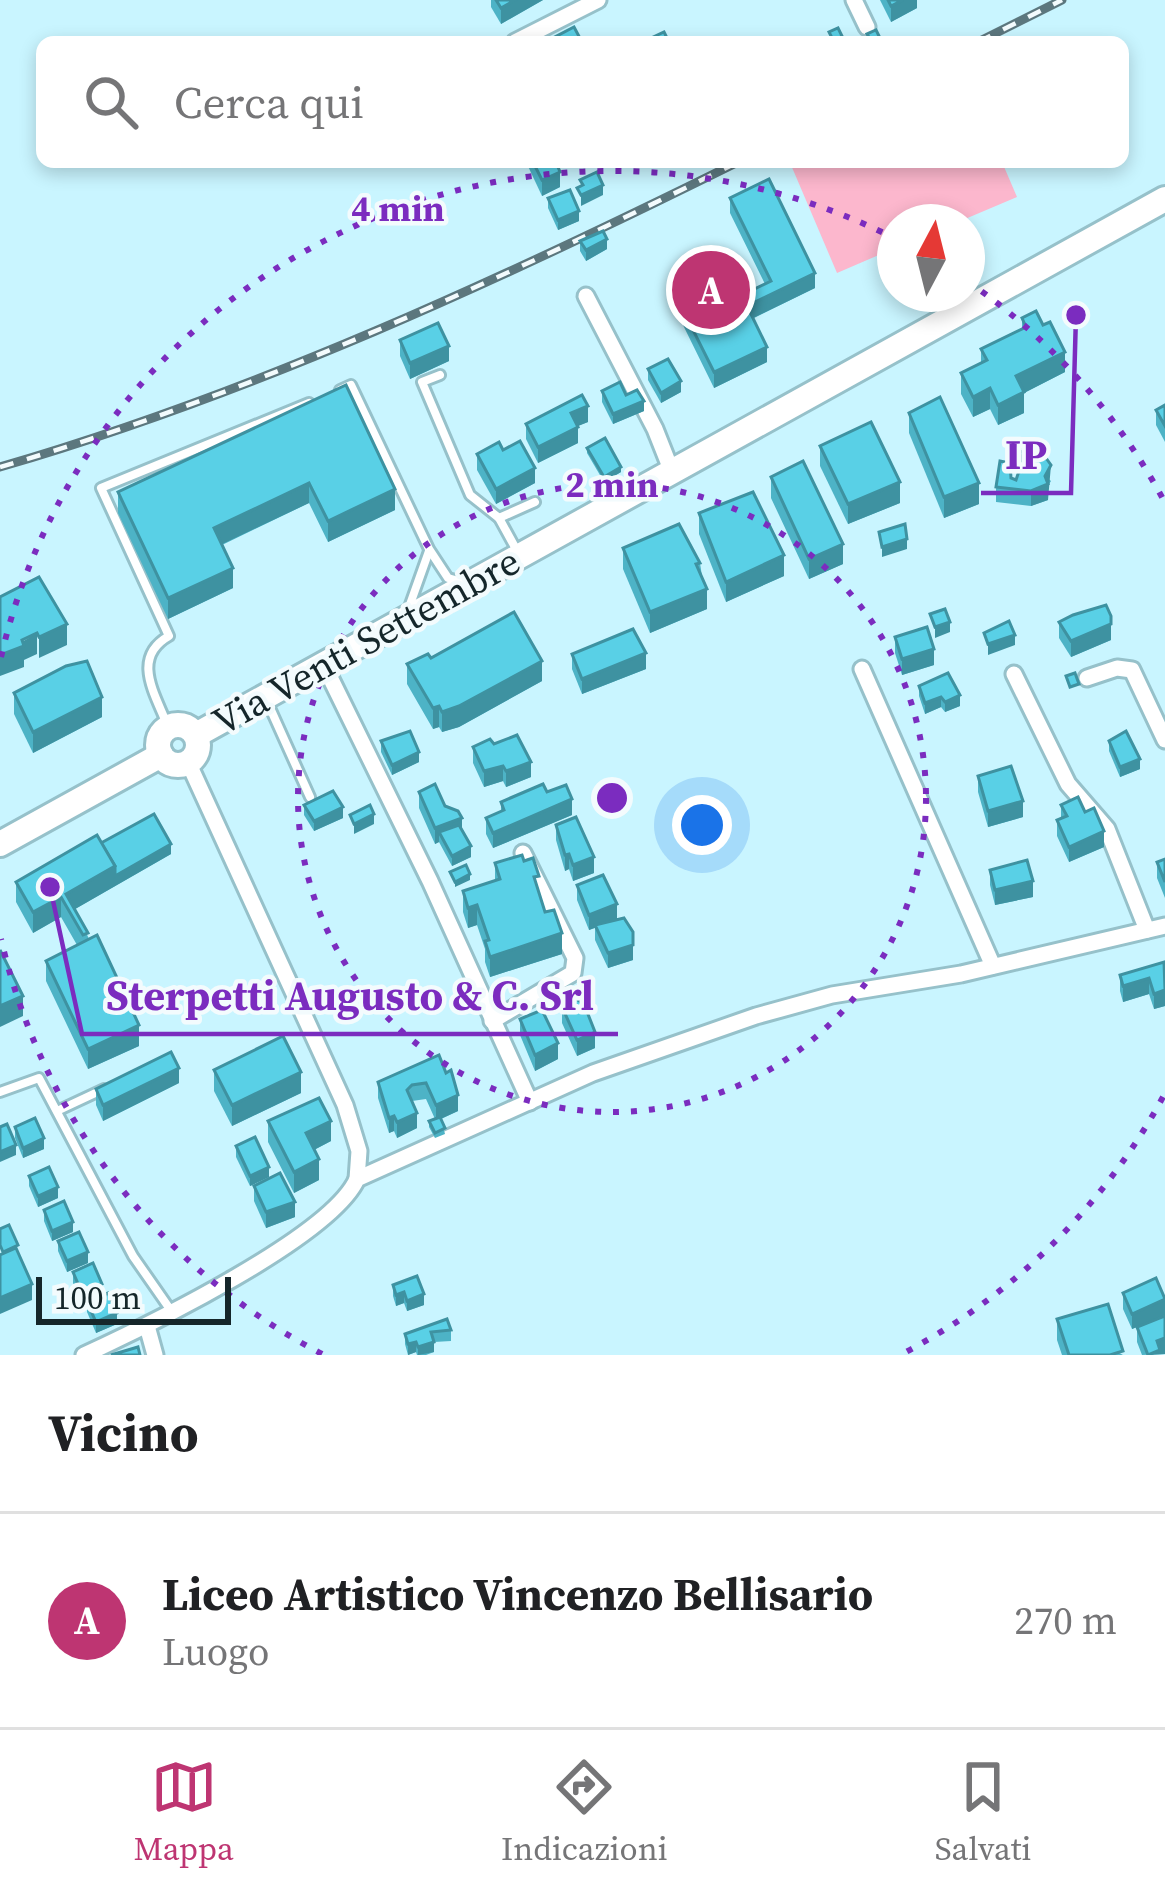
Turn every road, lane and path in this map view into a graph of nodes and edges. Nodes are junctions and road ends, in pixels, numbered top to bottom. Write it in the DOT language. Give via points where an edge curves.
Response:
graph roads {
  1 [pos="598,0"];
  2 [pos="854,0"];
  3 [pos="867,27"];
  4 [pos="527,36"];
  5 [pos="1165,199"];
  6 [pos="586,296"];
  7 [pos="440,375"];
  8 [pos="331,394"];
  9 [pos="310,402"];
  10 [pos="672,472"];
  11 [pos="535,502"];
  12 [pos="500,518"];
  13 [pos="429,550"];
  14 [pos="520,556"];
  15 [pos="470,584"];
  16 [pos="403,621"];
  17 [pos="324,665"];
  18 [pos="862,669"];
  19 [pos="1013,674"];
  20 [pos="1087,678"];
  21 [pos="265,698"];
  22 [pos="168,727"];
  23 [pos="196,735"];
  24 [pos="1165,740"];
  25 [pos="161,755"];
  26 [pos="188,762"];
  27 [pos="310,797"];
  28 [pos="0,844"];
  29 [pos="524,853"];
  30 [pos="1165,926"];
  31 [pos="1147,930"];
  32 [pos="992,967"];
  33 [pos="492,1021"];
  34 [pos="111,1085"];
  35 [pos="0,1092"];
  36 [pos="530,1102"];
  37 [pos="57,1112"];
  38 [pos="357,1179"];
  39 [pos="172,1313"];
  40 [pos="147,1326"];
  41 [pos="84,1355"];
  42 [pos="155,1355"];
  1 -- 4 [label="street"];
  2 -- 3 [label="street"];
  5 -- 10 [label="main road, Via Venti Settembre"];
  6 -- 10 [label="street"];
  7 -- 12 [label="lane" via="422,382 470,495"];
  8 -- 13 [label="lane" via="351,386"];
  9 -- 22 [label="lane" via="100,488 169,636 146,667"];
  10 -- 14 [label="main road, Via Venti Settembre"];
  11 -- 12 [label="lane"];
  12 -- 14 [label="lane"];
  13 -- 15 [label="lane" via="448,578"];
  13 -- 16 [label="lane"];
  14 -- 15 [label="main road, Via Venti Settembre"];
  15 -- 16 [label="main road, Via Venti Settembre"];
  16 -- 17 [label="main road, Via Venti Settembre"];
  17 -- 21 [label="main road, Via Venti Settembre"];
  17 -- 33 [label="street"];
  18 -- 32 [label="street"];
  19 -- 31 [label="street" via="1068,784 1107,829"];
  20 -- 24 [label="street" via="1121,667 1134,672"];
  21 -- 23 [label="main road, Via Venti Settembre"];
  21 -- 27 [label="lane"];
  22 -- 23 [label="main road" via="187,726"];
  22 -- 25 [label="main road" via="158,742"];
  23 -- 26 [label="main road" via="199,747"];
  25 -- 26 [label="main road"];
  25 -- 28 [label="main road"];
  26 -- 38 [label="street" via="345,1105 358,1144"];
  29 -- 33 [label="street" via="576,967"];
  30 -- 31 [label="street"];
  31 -- 32 [label="street"];
  32 -- 36 [label="street" via="788,1006"];
  33 -- 36 [label="street"];
  34 -- 37 [label="lane"];
  35 -- 37 [label="lane" via="39,1078"];
  36 -- 38 [label="street"];
  37 -- 39 [label="lane"];
  38 -- 39 [label="street" via="329,1216"];
  39 -- 40 [label="street"];
  40 -- 41 [label="street"];
  40 -- 42 [label="street"];
}
